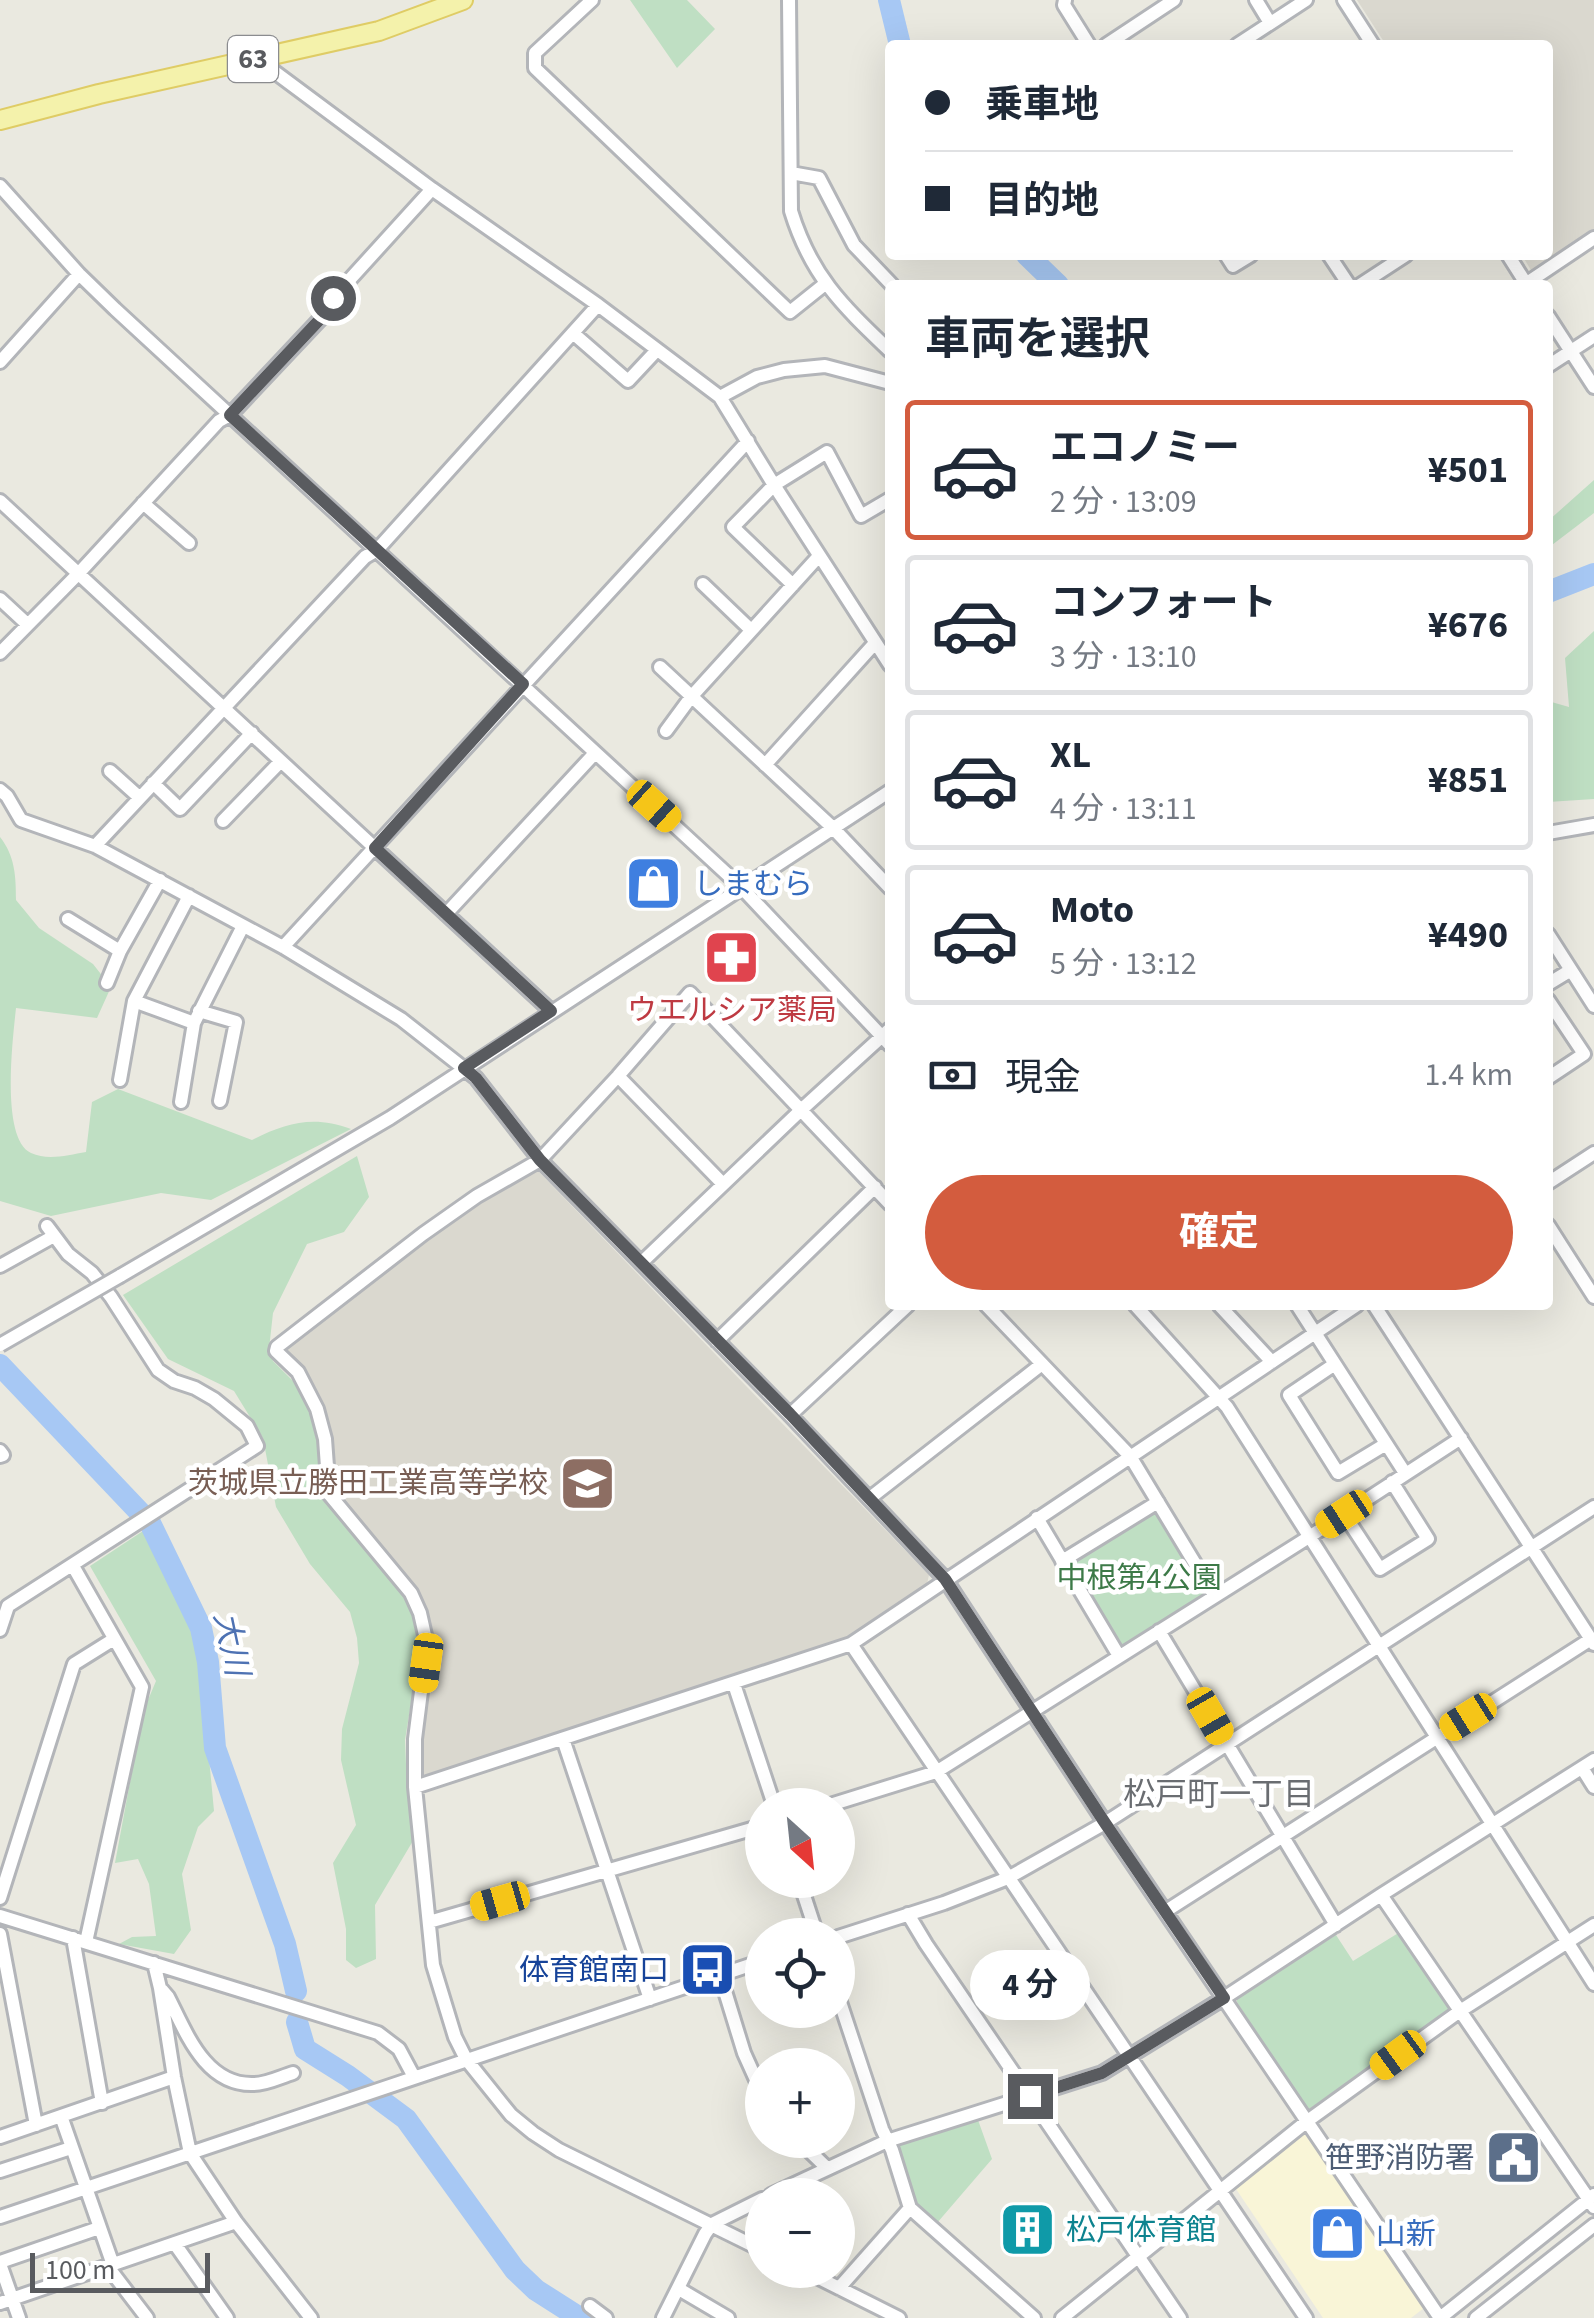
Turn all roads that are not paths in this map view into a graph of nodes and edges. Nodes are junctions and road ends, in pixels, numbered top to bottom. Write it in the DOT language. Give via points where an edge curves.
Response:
graph roads {
  1 [pos="463,0"];
  2 [pos="592,0"];
  3 [pos="789,0"];
  4 [pos="1066,0"];
  5 [pos="1174,0"];
  6 [pos="1256,0"];
  7 [pos="1306,0"];
  8 [pos="1344,0"];
  9 [pos="1270,23"];
  10 [pos="1086,40"];
  11 [pos="1114,40"];
  12 [pos="1244,40"];
  13 [pos="1370,40"];
  14 [pos="256,58"];
  15 [pos="0,120"];
  16 [pos="791,173"];
  17 [pos="0,186"];
  18 [pos="432,188"];
  19 [pos="1594,238"];
  20 [pos="1398,260"];
  21 [pos="79,274"];
  22 [pos="887,280"];
  23 [pos="1368,280"];
  24 [pos="1532,280"];
  25 [pos="825,284"];
  26 [pos="598,305"];
  27 [pos="1553,324"];
  28 [pos="574,334"];
  29 [pos="1594,336"];
  30 [pos="885,345"];
  31 [pos="657,350"];
  32 [pos="1571,351"];
  33 [pos="0,362"];
  34 [pos="1553,363"];
  35 [pos="885,382"];
  36 [pos="1594,387"];
  37 [pos="720,397"];
  38 [pos="230,415"];
  39 [pos="748,441"];
  40 [pos="774,485"];
  41 [pos="0,501"];
  42 [pos="885,502"];
  43 [pos="143,503"];
  44 [pos="189,543"];
  45 [pos="376,550"];
  46 [pos="819,556"];
  47 [pos="78,574"];
  48 [pos="703,584"];
  49 [pos="793,585"];
  50 [pos="0,598"];
  51 [pos="28,624"];
  52 [pos="750,630"];
  53 [pos="875,643"];
  54 [pos="0,653"];
  55 [pos="885,658"];
  56 [pos="660,668"];
  57 [pos="523,684"];
  58 [pos="691,697"];
  59 [pos="225,708"];
  60 [pos="666,730"];
  61 [pos="252,734"];
  62 [pos="595,753"];
  63 [pos="281,761"];
  64 [pos="765,765"];
  65 [pos="110,771"];
  66 [pos="153,783"];
  67 [pos="0,790"];
  68 [pos="885,794"];
  69 [pos="139,797"];
  70 [pos="222,822"];
  71 [pos="1594,825"];
  72 [pos="834,828"];
  73 [pos="1553,832"];
  74 [pos="95,846"];
  75 [pos="375,848"];
  76 [pos="160,880"];
  77 [pos="885,883"];
  78 [pos="741,886"];
  79 [pos="188,896"];
  80 [pos="446,914"];
  81 [pos="68,919"];
  82 [pos="243,926"];
  83 [pos="1553,942"];
  84 [pos="283,947"];
  85 [pos="120,951"];
  86 [pos="1571,970"];
  87 [pos="1553,981"];
  88 [pos="106,983"];
  89 [pos="134,1001"];
  90 [pos="1594,1006"];
  91 [pos="1553,1008"];
  92 [pos="551,1011"];
  93 [pos="196,1017"];
  94 [pos="885,1034"];
  95 [pos="885,1038"];
  96 [pos="464,1068"];
  97 [pos="1553,1075"];
  98 [pos="618,1076"];
  99 [pos="120,1080"];
  100 [pos="181,1102"];
  101 [pos="220,1102"];
  102 [pos="801,1110"];
  103 [pos="1594,1153"];
  104 [pos="540,1160"];
  105 [pos="1553,1181"];
  106 [pos="723,1184"];
  107 [pos="874,1187"];
  108 [pos="885,1199"];
  109 [pos="1553,1232"];
  110 [pos="641,1264"];
  111 [pos="0,1266"];
  112 [pos="1594,1297"];
  113 [pos="903,1310"];
  114 [pos="991,1310"];
  115 [pos="1140,1310"];
  116 [pos="1225,1310"];
  117 [pos="1300,1310"];
  118 [pos="1350,1310"];
  119 [pos="1377,1310"];
  120 [pos="1315,1334"];
  121 [pos="716,1341"];
  122 [pos="0,1346"];
  123 [pos="1272,1362"];
  124 [pos="1042,1364"];
  125 [pos="1335,1364"];
  126 [pos="1219,1396"];
  127 [pos="790,1414"];
  128 [pos="1461,1438"];
  129 [pos="1386,1444"];
  130 [pos="1130,1456"];
  131 [pos="1405,1473"];
  132 [pos="1392,1482"];
  133 [pos="870,1498"];
  134 [pos="1158,1502"];
  135 [pos="1594,1507"];
  136 [pos="1344,1514"];
  137 [pos="1037,1518"];
  138 [pos="1309,1537"];
  139 [pos="1532,1548"];
  140 [pos="1062,1560"];
  141 [pos="72,1566"];
  142 [pos="945,1579"];
  143 [pos="1214,1596"];
  144 [pos="4,1603"];
  145 [pos="0,1630"];
  146 [pos="1159,1631"];
  147 [pos="114,1639"];
  148 [pos="1592,1641"];
  149 [pos="851,1644"];
  150 [pos="1379,1646"];
  151 [pos="1119,1656"];
  152 [pos="734,1684"];
  153 [pos="1033,1712"];
  154 [pos="1437,1737"];
  155 [pos="564,1740"];
  156 [pos="1226,1745"];
  157 [pos="1588,1764"];
  158 [pos="936,1772"];
  159 [pos="416,1787"];
  160 [pos="1594,1787"];
  161 [pos="768,1788"];
  162 [pos="855,1797"];
  163 [pos="1105,1823"];
  164 [pos="1492,1824"];
  165 [pos="745,1831"];
  166 [pos="1284,1837"];
  167 [pos="608,1870"];
  168 [pos="1008,1878"];
  169 [pos="1381,1895"];
  170 [pos="0,1898"];
  171 [pos="1166,1912"];
  172 [pos="908,1914"];
  173 [pos="0,1916"];
  174 [pos="429,1922"];
  175 [pos="1336,1925"];
  176 [pos="1594,1925"];
  177 [pos="855,1931"];
  178 [pos="0,1934"];
  179 [pos="79,1940"];
  180 [pos="1568,1941"];
  181 [pos="154,1963"];
  182 [pos="745,1968"];
  183 [pos="720,1976"];
  184 [pos="1594,1984"];
  185 [pos="160,1988"];
  186 [pos="650,1998"];
  187 [pos="1224,1998"];
  188 [pos="1460,2010"];
  189 [pos="849,2028"];
  190 [pos="745,2055"];
  191 [pos="1130,2057"];
  192 [pos="466,2059"];
  193 [pos="292,2074"];
  194 [pos="174,2077"];
  195 [pos="414,2077"];
  196 [pos="1030,2096"];
  197 [pos="102,2102"];
  198 [pos="61,2116"];
  199 [pos="1306,2122"];
  200 [pos="36,2125"];
  201 [pos="0,2136"];
  202 [pos="886,2141"];
  203 [pos="72,2148"];
  204 [pos="190,2153"];
  205 [pos="817,2158"];
  206 [pos="827,2168"];
  207 [pos="0,2171"];
  208 [pos="806,2178"];
  209 [pos="85,2189"];
  210 [pos="1220,2190"];
  211 [pos="1592,2201"];
  212 [pos="745,2208"];
  213 [pos="910,2208"];
  214 [pos="0,2217"];
  215 [pos="236,2222"];
  216 [pos="712,2224"];
  217 [pos="1594,2226"];
  218 [pos="100,2228"];
  219 [pos="745,2241"];
  220 [pos="175,2244"];
  221 [pos="1138,2256"];
  222 [pos="0,2263"];
  223 [pos="111,2266"];
  224 [pos="855,2270"];
  225 [pos="839,2288"];
  226 [pos="678,2289"];
  227 [pos="6,2301"];
  228 [pos="590,2306"];
  229 [pos="19,2318"];
  230 [pos="147,2318"];
  231 [pos="227,2318"];
  232 [pos="312,2318"];
  233 [pos="606,2318"];
  234 [pos="663,2318"];
  235 [pos="728,2318"];
  236 [pos="899,2318"];
  237 [pos="1034,2318"];
  238 [pos="1062,2318"];
  239 [pos="1180,2318"];
  240 [pos="1306,2318"];
  241 [pos="1440,2318"];
  242 [pos="1476,2318"];
  1 -- 14 [label="main road, 63" via="379,31"];
  2 -- 25 [label="street" via="534,53 535,68 790,312"];
  3 -- 16 [label="street"];
  4 -- 10 [label="street"];
  5 -- 11 [label="street"];
  6 -- 9 [label="street"];
  7 -- 9 [label="street"];
  8 -- 13 [label="street"];
  9 -- 12 [label="street"];
  14 -- 15 [label="main road, 63"];
  14 -- 18 [label="street"];
  16 -- 22 [label="street" via="819,178 854,244"];
  16 -- 25 [label="street" via="798,234"];
  17 -- 21 [label="street"];
  18 -- 26 [label="street"];
  18 -- 38 [label="street"];
  19 -- 24 [label="street"];
  20 -- 23 [label="street"];
  21 -- 33 [label="street"];
  21 -- 38 [label="street"];
  25 -- 30 [label="street"];
  26 -- 28 [label="street"];
  26 -- 31 [label="street"];
  27 -- 32 [label="street"];
  28 -- 31 [label="street" via="628,382"];
  28 -- 45 [label="street"];
  29 -- 32 [label="street"];
  31 -- 37 [label="street"];
  32 -- 34 [label="street"];
  32 -- 36 [label="street"];
  35 -- 37 [label="street" via="825,366 757,377"];
  37 -- 39 [label="street"];
  38 -- 43 [label="street"];
  38 -- 45 [label="street"];
  39 -- 40 [label="street"];
  39 -- 57 [label="street"];
  40 -- 42 [label="street" via="827,452 860,516"];
  40 -- 46 [label="street"];
  40 -- 49 [label="street" via="733,527"];
  41 -- 47 [label="street"];
  43 -- 44 [label="street"];
  43 -- 47 [label="street"];
  45 -- 57 [label="street"];
  45 -- 59 [label="street"];
  46 -- 49 [label="street"];
  46 -- 53 [label="street"];
  47 -- 51 [label="street"];
  47 -- 59 [label="street"];
  48 -- 52 [label="street"];
  49 -- 52 [label="street"];
  50 -- 51 [label="street"];
  51 -- 54 [label="street"];
  52 -- 58 [label="street"];
  53 -- 55 [label="street"];
  53 -- 64 [label="street"];
  56 -- 58 [label="street"];
  57 -- 62 [label="street"];
  57 -- 75 [label="street"];
  58 -- 60 [label="street"];
  58 -- 64 [label="street"];
  59 -- 61 [label="street"];
  59 -- 66 [label="street"];
  61 -- 63 [label="street"];
  61 -- 66 [label="street" via="180,809"];
  62 -- 78 [label="street"];
  62 -- 80 [label="street"];
  63 -- 70 [label="street"];
  63 -- 75 [label="street"];
  64 -- 72 [label="street"];
  65 -- 69 [label="street"];
  66 -- 69 [label="street"];
  67 -- 74 [label="street" via="22,820"];
  68 -- 72 [label="street"];
  69 -- 74 [label="street"];
  71 -- 73 [label="street"];
  72 -- 77 [label="street"];
  72 -- 78 [label="street"];
  74 -- 76 [label="street"];
  75 -- 80 [label="street"];
  75 -- 84 [label="street"];
  76 -- 79 [label="street"];
  76 -- 85 [label="street"];
  78 -- 92 [label="street"];
  78 -- 94 [label="street"];
  79 -- 82 [label="street"];
  79 -- 89 [label="street"];
  80 -- 92 [label="street"];
  81 -- 85 [label="street"];
  82 -- 84 [label="street"];
  82 -- 93 [label="street"];
  83 -- 86 [label="street"];
  84 -- 96 [label="street" via="401,1019"];
  85 -- 88 [label="street"];
  86 -- 87 [label="street"];
  86 -- 90 [label="street"];
  89 -- 93 [label="street"];
  89 -- 99 [label="street"];
  91 -- 97 [label="street" via="1584,1054"];
  92 -- 96 [label="street"];
  93 -- 100 [label="street"];
  93 -- 101 [label="street" via="236,1022"];
  95 -- 102 [label="street"];
  96 -- 104 [label="street"];
  96 -- 122 [label="street, bridge"];
  98 -- 102 [label="street" via="690,992"];
  98 -- 104 [label="street"];
  98 -- 106 [label="street"];
  102 -- 106 [label="street"];
  102 -- 107 [label="street"];
  103 -- 105 [label="street"];
  104 -- 110 [label="street"];
  104 -- 159 [label="street" via="422,1234 276,1351 298,1372 317,1409 329,1494 420,1612 428,1644 415,1738"];
  106 -- 110 [label="street"];
  107 -- 108 [label="street"];
  107 -- 121 [label="street"];
  109 -- 112 [label="street"];
  110 -- 121 [label="street"];
  111 -- 141 [label="street" via="51,1231 102,1285 158,1370 214,1399 247,1426 258,1446"];
  113 -- 127 [label="street"];
  114 -- 124 [label="street"];
  115 -- 126 [label="street"];
  116 -- 123 [label="street"];
  117 -- 120 [label="street"];
  118 -- 120 [label="street"];
  119 -- 128 [label="street"];
  120 -- 123 [label="street"];
  120 -- 125 [label="street"];
  121 -- 127 [label="street"];
  123 -- 126 [label="street"];
  124 -- 130 [label="street"];
  124 -- 133 [label="street"];
  125 -- 129 [label="street"];
  125 -- 129 [label="street" via="1289,1395 1338,1473"];
  126 -- 130 [label="street"];
  126 -- 138 [label="street"];
  127 -- 133 [label="street"];
  128 -- 131 [label="street"];
  128 -- 139 [label="street"];
  129 -- 131 [label="street"];
  130 -- 134 [label="street"];
  130 -- 137 [label="street"];
  131 -- 132 [label="street"];
  132 -- 136 [label="street"];
  132 -- 136 [label="street" via="1428,1539 1380,1569"];
  133 -- 142 [label="street"];
  134 -- 140 [label="street"];
  134 -- 143 [label="street"];
  135 -- 139 [label="street"];
  136 -- 138 [label="street"];
  137 -- 140 [label="street"];
  137 -- 142 [label="street"];
  138 -- 143 [label="street"];
  138 -- 150 [label="street"];
  139 -- 148 [label="street"];
  139 -- 150 [label="street"];
  140 -- 151 [label="street"];
  141 -- 144 [label="street"];
  141 -- 147 [label="street"];
  142 -- 149 [label="street"];
  142 -- 153 [label="street"];
  143 -- 146 [label="street"];
  144 -- 145 [label="street"];
  146 -- 151 [label="street"];
  146 -- 156 [label="street"];
  147 -- 170 [label="street" via="74,1664"];
  147 -- 179 [label="street" via="142,1688"];
  148 -- 154 [label="street"];
  149 -- 152 [label="street"];
  149 -- 158 [label="street"];
  150 -- 154 [label="street"];
  150 -- 156 [label="street"];
  151 -- 153 [label="street"];
  152 -- 155 [label="street"];
  152 -- 161 [label="street"];
  153 -- 158 [label="street"];
  153 -- 163 [label="street"];
  154 -- 164 [label="street"];
  154 -- 166 [label="street"];
  155 -- 159 [label="street"];
  155 -- 167 [label="street"];
  156 -- 163 [label="street"];
  156 -- 166 [label="street"];
  157 -- 160 [label="street"];
  157 -- 164 [label="street"];
  158 -- 162 [label="street"];
  158 -- 168 [label="street"];
  159 -- 174 [label="street"];
  163 -- 168 [label="street"];
  163 -- 171 [label="street"];
  164 -- 169 [label="street"];
  164 -- 180 [label="street"];
  165 -- 167 [label="street"];
  166 -- 171 [label="street"];
  166 -- 175 [label="street"];
  167 -- 174 [label="street"];
  167 -- 186 [label="street"];
  168 -- 172 [label="street"];
  168 -- 191 [label="street"];
  169 -- 175 [label="street"];
  169 -- 188 [label="street"];
  171 -- 187 [label="street"];
  172 -- 177 [label="street"];
  172 -- 196 [label="street"];
  173 -- 179 [label="street"];
  174 -- 192 [label="street" via="440,1992"];
  175 -- 187 [label="street"];
  176 -- 180 [label="street"];
  178 -- 200 [label="street"];
  179 -- 181 [label="street"];
  179 -- 197 [label="street"];
  180 -- 184 [label="street"];
  180 -- 188 [label="street"];
  181 -- 185 [label="street"];
  181 -- 195 [label="street" via="378,2033 399,2049"];
  182 -- 183 [label="street"];
  183 -- 186 [label="street"];
  183 -- 190 [label="street"];
  185 -- 193 [label="street" via="196,2050 217,2072 248,2085"];
  185 -- 194 [label="street"];
  186 -- 192 [label="street"];
  187 -- 191 [label="street"];
  187 -- 199 [label="street"];
  188 -- 199 [label="street"];
  188 -- 211 [label="street"];
  189 -- 202 [label="street"];
  191 -- 196 [label="street"];
  191 -- 210 [label="street"];
  192 -- 195 [label="street"];
  192 -- 216 [label="street" via="533,2133"];
  194 -- 197 [label="street"];
  194 -- 204 [label="street"];
  195 -- 204 [label="street"];
  196 -- 202 [label="street"];
  196 -- 221 [label="street"];
  197 -- 198 [label="street"];
  198 -- 200 [label="street"];
  198 -- 203 [label="street"];
  199 -- 210 [label="street"];
  199 -- 241 [label="street"];
  200 -- 201 [label="street"];
  202 -- 206 [label="street"];
  202 -- 213 [label="street"];
  203 -- 207 [label="street"];
  203 -- 209 [label="street"];
  204 -- 209 [label="street"];
  204 -- 215 [label="street"];
  205 -- 206 [label="street"];
  206 -- 208 [label="street"];
  209 -- 214 [label="street"];
  209 -- 218 [label="street"];
  210 -- 221 [label="street"];
  210 -- 240 [label="street"];
  211 -- 241 [label="street"];
  212 -- 216 [label="street"];
  213 -- 224 [label="street"];
  213 -- 237 [label="street"];
  215 -- 220 [label="street"];
  215 -- 232 [label="street"];
  216 -- 219 [label="street"];
  216 -- 226 [label="street"];
  217 -- 242 [label="street"];
  218 -- 222 [label="street"];
  218 -- 223 [label="street"];
  220 -- 223 [label="street"];
  220 -- 231 [label="street"];
  221 -- 238 [label="street"];
  221 -- 239 [label="street"];
  222 -- 227 [label="street"];
  223 -- 227 [label="street"];
  223 -- 230 [label="street"];
  225 -- 236 [label="street"];
  226 -- 234 [label="street"];
  226 -- 235 [label="street"];
  227 -- 229 [label="street"];
  228 -- 233 [label="street"];
}
